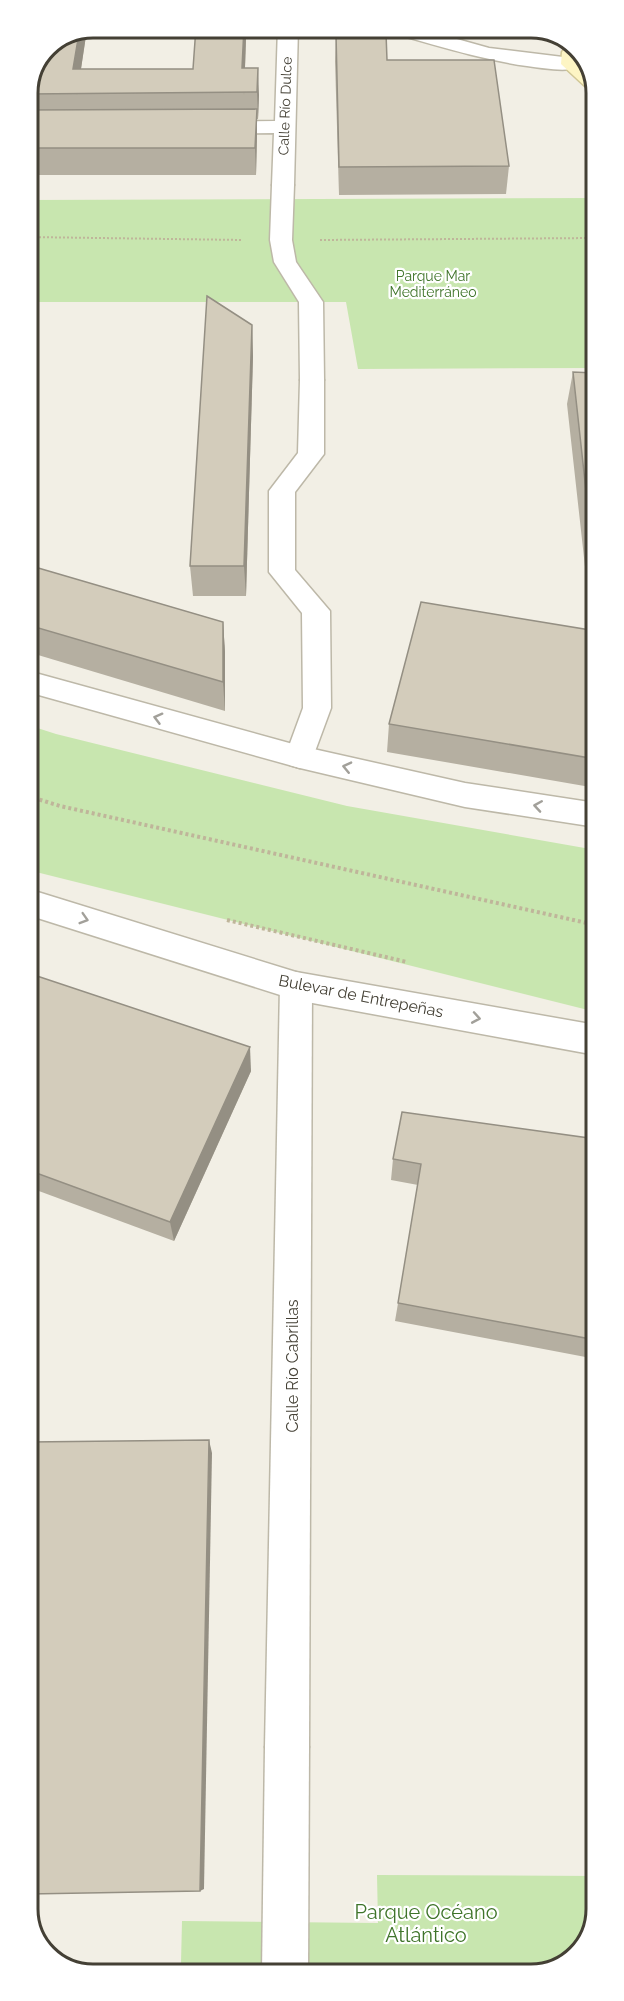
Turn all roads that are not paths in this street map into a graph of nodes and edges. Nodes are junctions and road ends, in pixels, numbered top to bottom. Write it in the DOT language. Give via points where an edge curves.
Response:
graph roads {
  1 [pos="288,38"];
  2 [pos="431,38"];
  3 [pos="571,56"];
  4 [pos="284,127"];
  5 [pos="191,128"];
  6 [pos="38,685"];
  7 [pos="300,757"];
  8 [pos="586,813"];
  9 [pos="38,905"];
  10 [pos="296,986"];
  11 [pos="586,1038"];
  12 [pos="285,1963"];
  1 -- 4 [label="street, Calle Río Dulce"];
  2 -- 3 [label="street" via="487,54 538,62"];
  4 -- 5 [label="street"];
  4 -- 7 [label="street, Calle Río Dulce" via="281,240 285,262 311,302 311,454 282,491 282,572 316,611 317,708"];
  7 -- 6 [label="street, one-way"];
  8 -- 7 [label="street, one-way" via="465,795"];
  9 -- 10 [label="street, Bulevar de Entrepeñas, one-way"];
  10 -- 11 [label="street, Bulevar de Entrepeñas, one-way"];
  10 -- 12 [label="street, Calle Río Cabrillas"];
}
